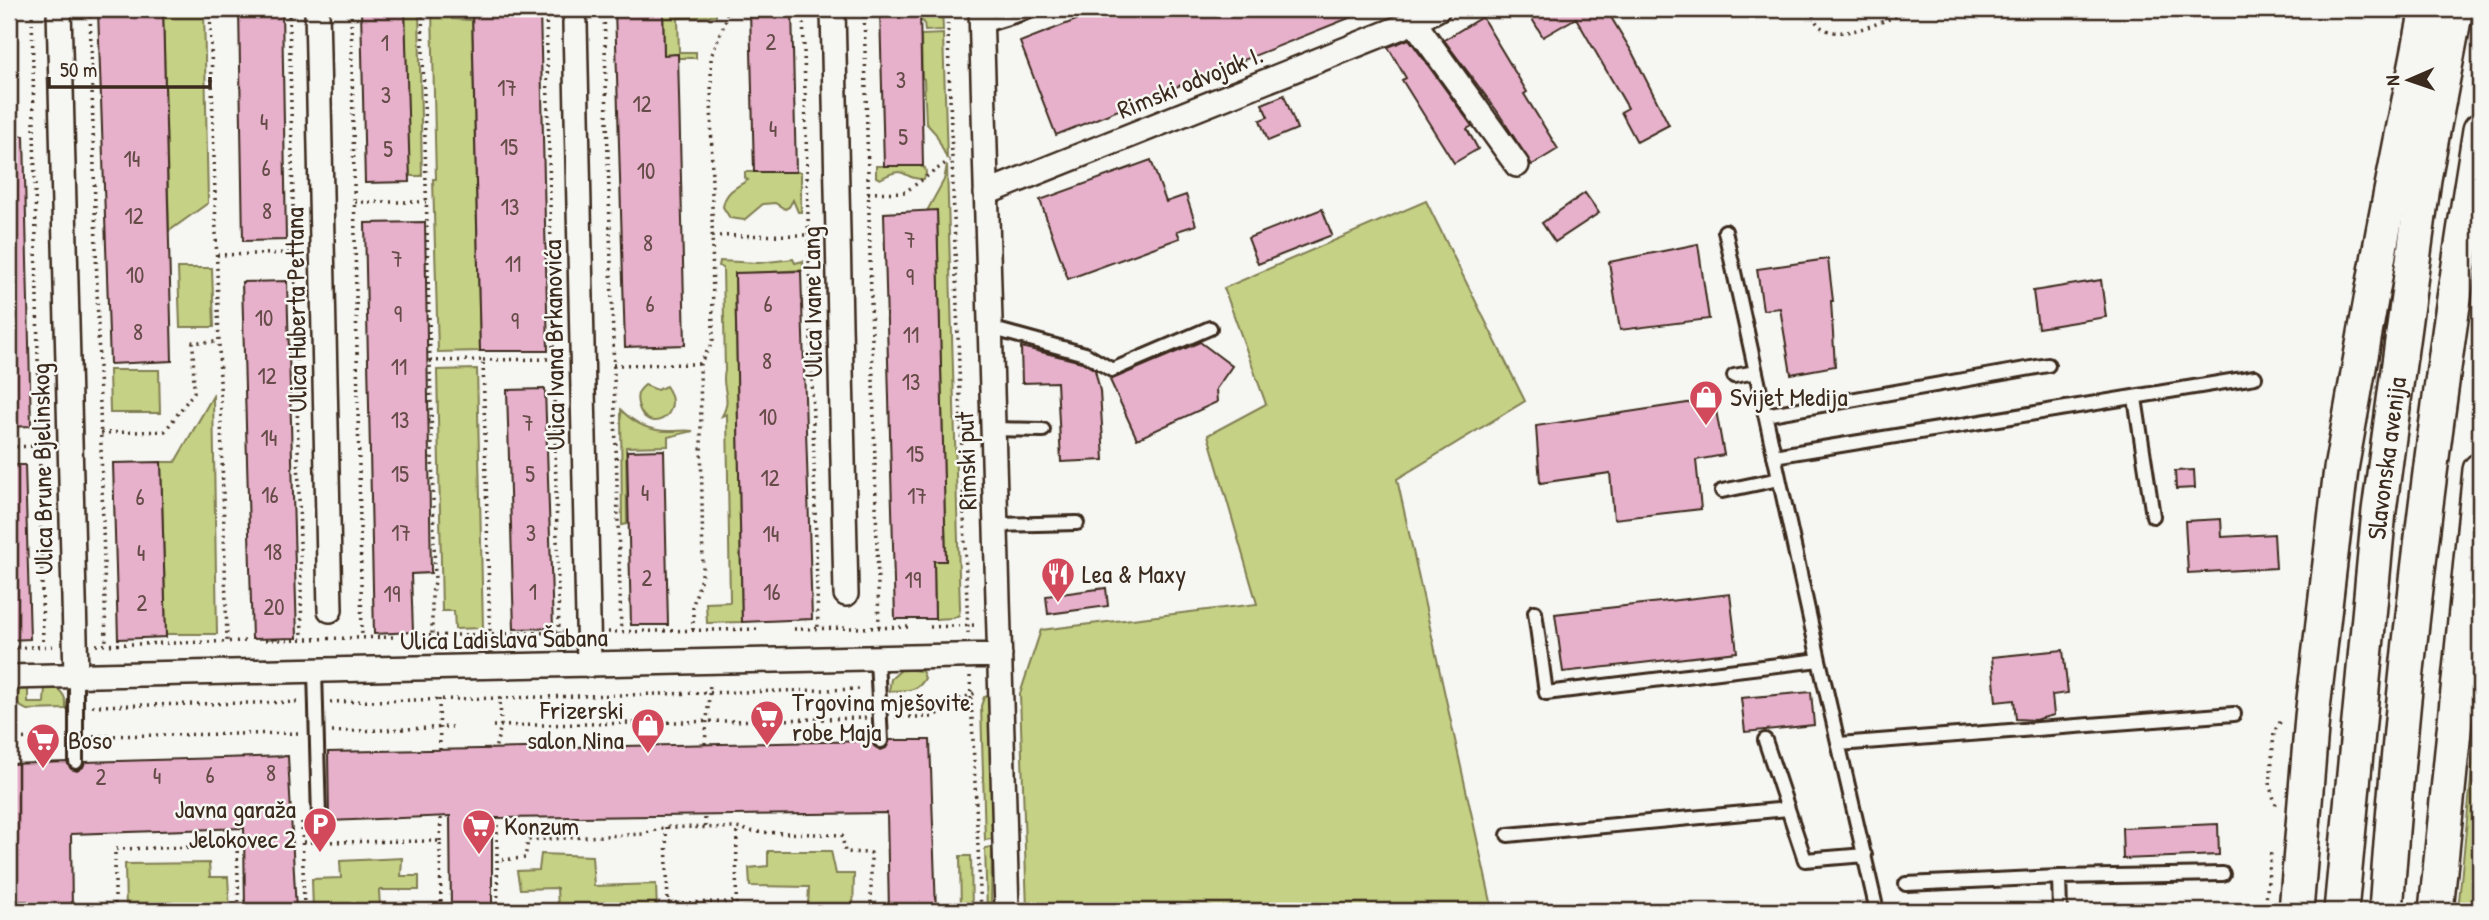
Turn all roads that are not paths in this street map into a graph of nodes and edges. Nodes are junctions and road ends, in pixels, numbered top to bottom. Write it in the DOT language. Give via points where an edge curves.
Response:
graph roads {
  1 [pos="59,9"];
  2 [pos="317,9"];
  3 [pos="833,9"];
  4 [pos="1037,9"];
  5 [pos="1438,9"];
  6 [pos="2427,9"];
  7 [pos="2456,9"];
  8 [pos="981,17"];
  9 [pos="1414,22"];
  10 [pos="575,23"];
  11 [pos="2480,130"];
  12 [pos="1517,164"];
  13 [pos="986,193"];
  14 [pos="1724,231"];
  15 [pos="990,328"];
  16 [pos="1210,328"];
  17 [pos="2048,365"];
  18 [pos="1756,372"];
  19 [pos="1734,376"];
  20 [pos="2256,377"];
  21 [pos="2134,398"];
  22 [pos="1765,415"];
  23 [pos="993,429"];
  24 [pos="1043,430"];
  25 [pos="1774,456"];
  26 [pos="2480,470"];
  27 [pos="1779,479"];
  28 [pos="1722,491"];
  29 [pos="2153,516"];
  30 [pos="1077,523"];
  31 [pos="996,525"];
  32 [pos="846,594"];
  33 [pos="330,610"];
  34 [pos="1535,612"];
  35 [pos="1000,655"];
  36 [pos="877,659"];
  37 [pos="1819,660"];
  38 [pos="589,665"];
  39 [pos="315,671"];
  40 [pos="76,676"];
  41 [pos="9,677"];
  42 [pos="2234,714"];
  43 [pos="1765,740"];
  44 [pos="881,741"];
  45 [pos="1839,744"];
  46 [pos="76,762"];
  47 [pos="1788,809"];
  48 [pos="320,818"];
  49 [pos="1508,835"];
  50 [pos="1865,855"];
  51 [pos="2223,874"];
  52 [pos="2059,877"];
  53 [pos="1906,884"];
  54 [pos="1007,911"];
  55 [pos="1878,911"];
  56 [pos="2060,911"];
  57 [pos="2296,911"];
  58 [pos="2341,911"];
  59 [pos="2386,911"];
  60 [pos="2436,911"];
  1 -- 40 [label="street, Ulica Brune Bjelinskog"];
  2 -- 33 [label="street, Ulica Huberta Pettana"];
  3 -- 32 [label="street, Ulica Ivane Lang"];
  4 -- 8 [label="lane"];
  5 -- 9 [label="street, Rimski odvojak I."];
  6 -- 57 [label="main road" via="2341,468 2312,717"];
  7 -- 58 [label="main road, Slavonska avenija" via="2424,179 2379,511"];
  8 -- 13 [label="street, Rimski put"];
  9 -- 12 [label="street"];
  9 -- 13 [label="street, Rimski odvojak I."];
  10 -- 38 [label="street, Ulica Ivana Brkanovića"];
  11 -- 59 [label="main road, Slavonska avenija" via="2423,517"];
  13 -- 15 [label="street, Rimski put"];
  14 -- 18 [label="lane"];
  15 -- 16 [label="lane" via="1086,354 1112,370"];
  15 -- 23 [label="street, Rimski put"];
  17 -- 22 [label="lane"];
  18 -- 19 [label="lane"];
  18 -- 22 [label="lane"];
  20 -- 21 [label="lane"];
  21 -- 25 [label="lane"];
  21 -- 29 [label="lane"];
  22 -- 25 [label="lane"];
  23 -- 24 [label="lane"];
  23 -- 31 [label="street, Rimski put"];
  25 -- 27 [label="lane"];
  26 -- 60 [label="main road"];
  27 -- 28 [label="lane"];
  27 -- 37 [label="lane"];
  30 -- 31 [label="lane"];
  31 -- 35 [label="street, Rimski put"];
  34 -- 37 [label="lane" via="1546,693"];
  35 -- 36 [label="street, Ulica Ladislava Šabana"];
  35 -- 54 [label="street, Rimski put"];
  36 -- 38 [label="street, Ulica Ladislava Šabana"];
  36 -- 44 [label="lane"];
  37 -- 45 [label="lane"];
  38 -- 39 [label="street, Ulica Ladislava Šabana"];
  39 -- 40 [label="street, Ulica Ladislava Šabana"];
  39 -- 48 [label="lane"];
  40 -- 41 [label="street, Ulica Ladislava Šabana"];
  40 -- 46 [label="lane"];
  42 -- 45 [label="lane"];
  43 -- 47 [label="lane"];
  45 -- 50 [label="lane"];
  47 -- 49 [label="lane"];
  47 -- 50 [label="lane" via="1805,860"];
  50 -- 55 [label="lane"];
  51 -- 52 [label="lane"];
  52 -- 53 [label="lane"];
  52 -- 56 [label="lane"];
}
